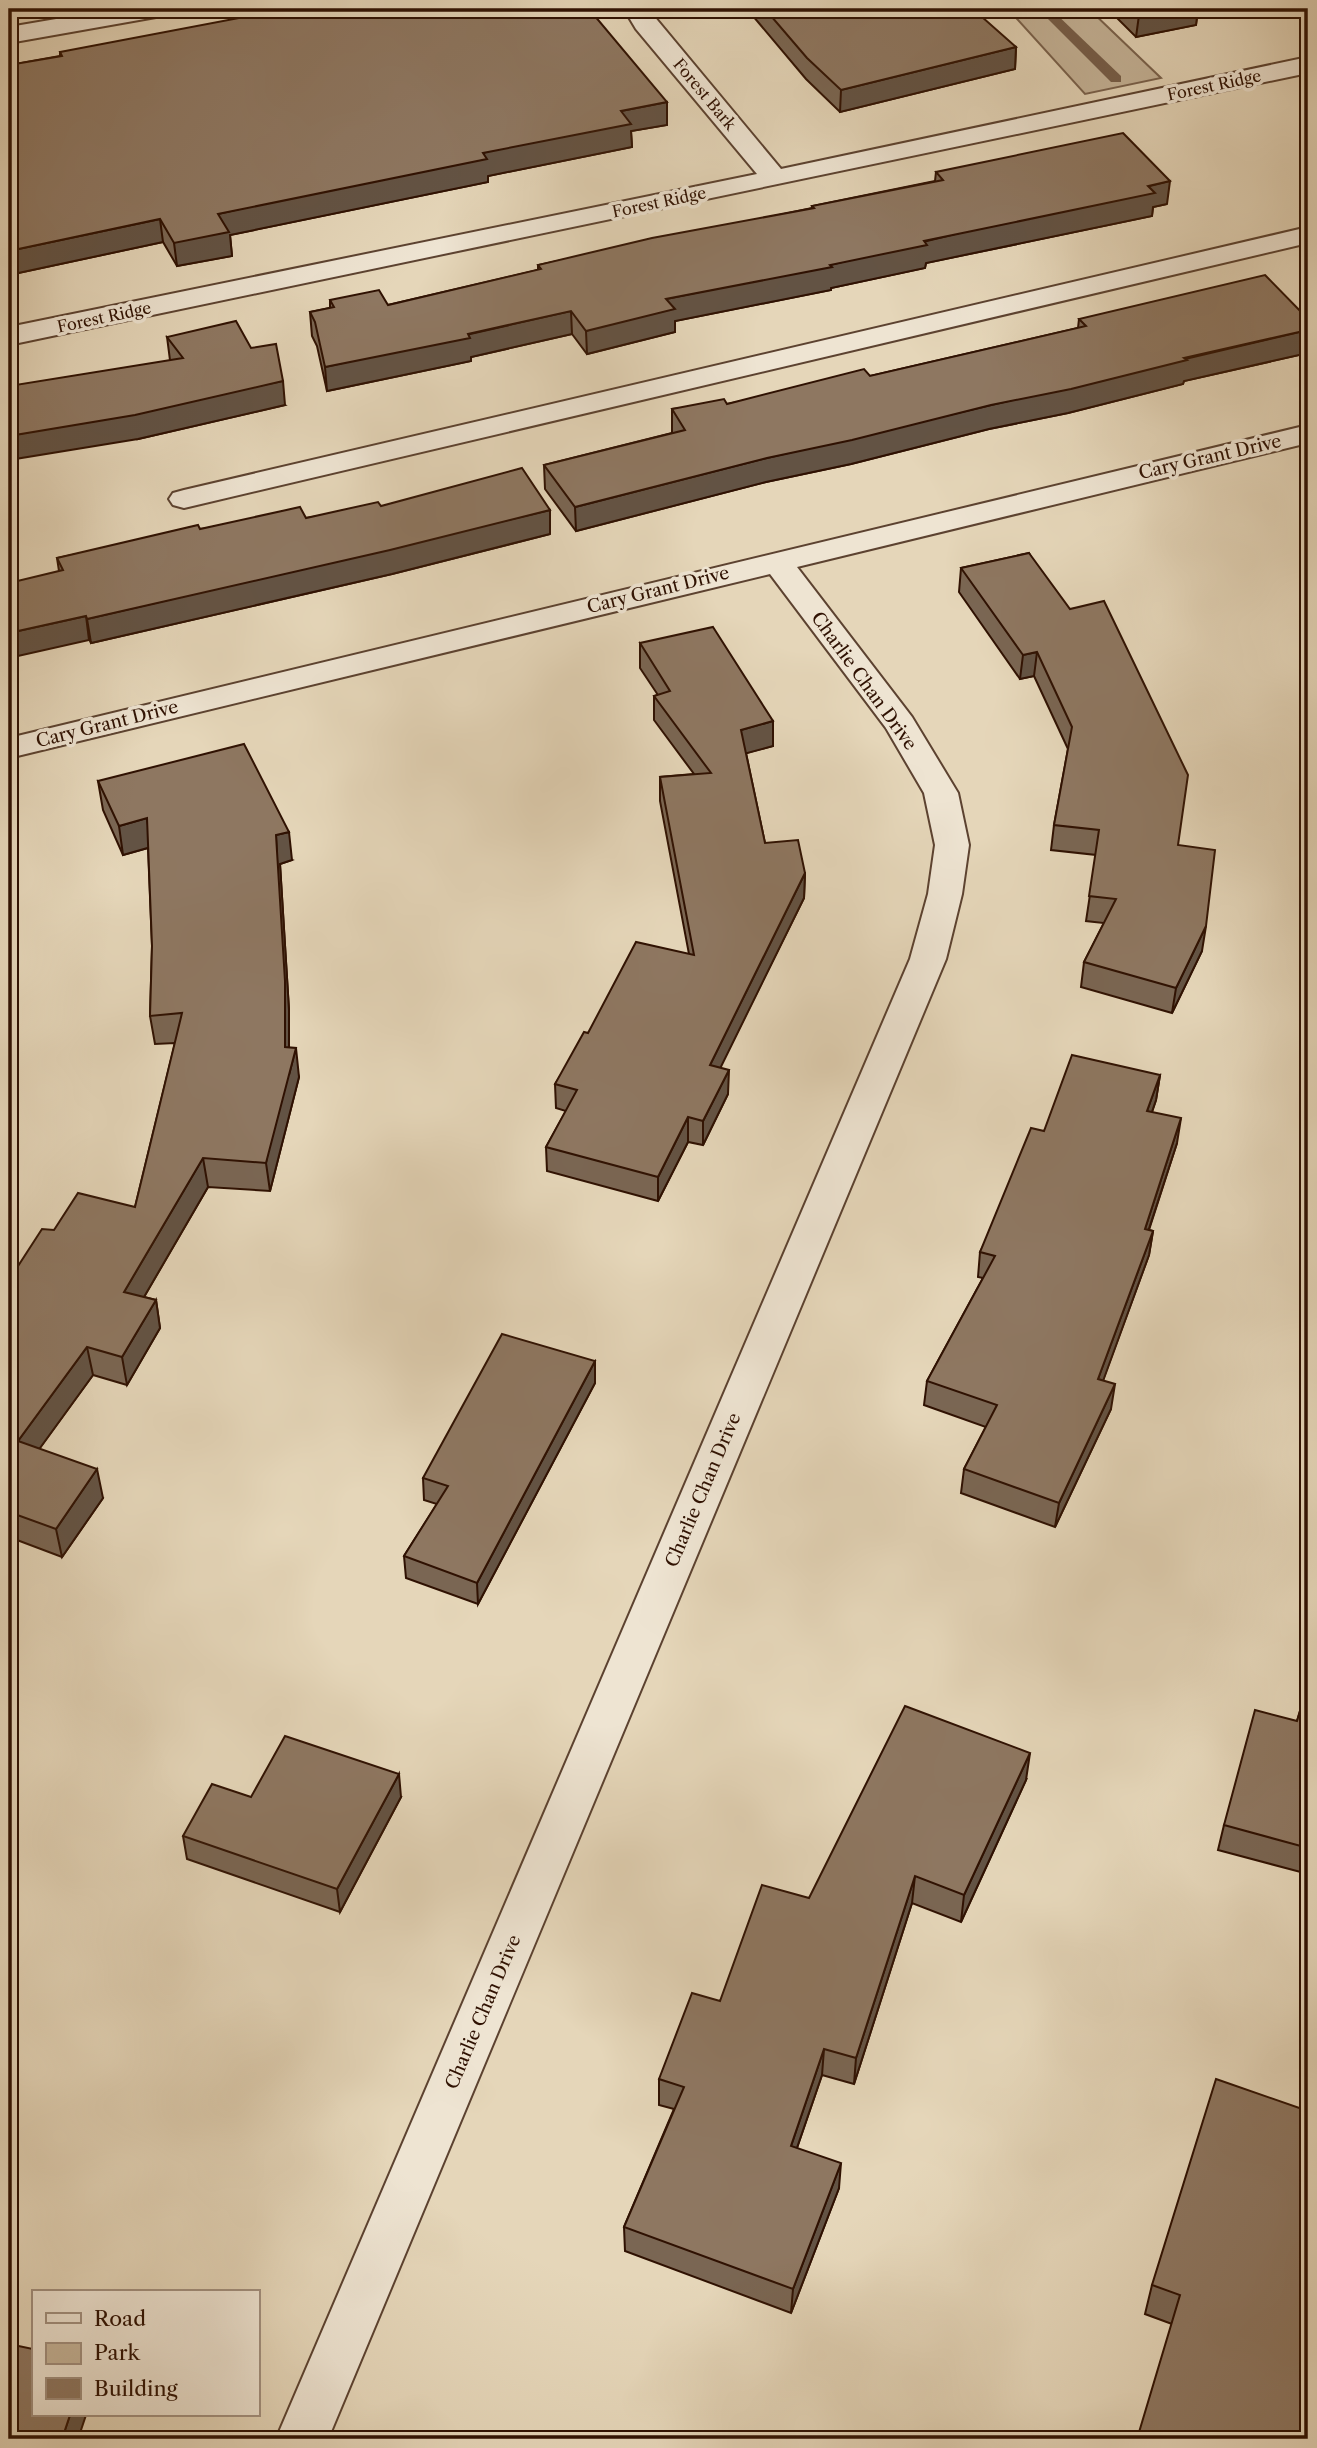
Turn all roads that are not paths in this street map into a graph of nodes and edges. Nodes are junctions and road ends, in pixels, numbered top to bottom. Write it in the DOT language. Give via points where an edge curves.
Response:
graph roads {
  1 [pos="156,9"];
  2 [pos="636,9"];
  3 [pos="9,35"];
  4 [pos="1308,65"];
  5 [pos="775,178"];
  6 [pos="1308,235"];
  7 [pos="9,336"];
  8 [pos="1308,434"];
  9 [pos="184,499"];
  10 [pos="776,561"];
  11 [pos="9,748"];
  12 [pos="302,2439"];
  1 -- 3 [label="street"];
  2 -- 5 [label="street, Forest Bark"];
  4 -- 5 [label="street, Forest Ridge"];
  5 -- 7 [label="street, Forest Ridge"];
  6 -- 9 [label="street"];
  8 -- 10 [label="street, Cary Grant Drive"];
  10 -- 11 [label="street, Cary Grant Drive"];
  10 -- 12 [label="street, Charlie Chan Drive" via="900,724 941,793 952,845 945,894 928,959"];
}
